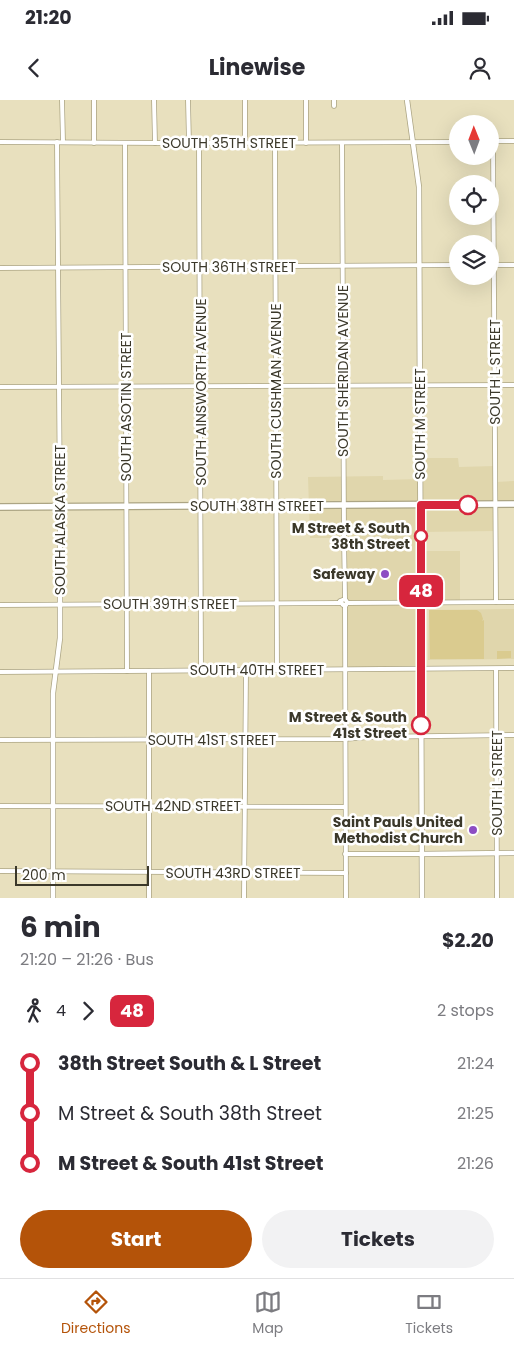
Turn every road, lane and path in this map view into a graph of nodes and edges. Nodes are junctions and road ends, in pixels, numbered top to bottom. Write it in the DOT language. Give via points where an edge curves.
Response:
graph roads {
  1 [pos="62,100"];
  2 [pos="94,100"];
  3 [pos="154,100"];
  4 [pos="188,100"];
  5 [pos="245,100"];
  6 [pos="306,100"];
  7 [pos="334,100"];
  8 [pos="407,100"];
  9 [pos="334,106"];
  10 [pos="499,141"];
  11 [pos="514,141"];
  12 [pos="0,142"];
  13 [pos="57,142"];
  14 [pos="63,142"];
  15 [pos="414,142"];
  16 [pos="449,142"];
  17 [pos="94,143"];
  18 [pos="125,143"];
  19 [pos="155,143"];
  20 [pos="189,143"];
  21 [pos="199,143"];
  22 [pos="245,143"];
  23 [pos="275,143"];
  24 [pos="306,143"];
  25 [pos="342,143"];
  26 [pos="492,165"];
  27 [pos="492,235"];
  28 [pos="449,265"];
  29 [pos="499,265"];
  30 [pos="514,265"];
  31 [pos="343,266"];
  32 [pos="420,266"];
  33 [pos="126,267"];
  34 [pos="200,267"];
  35 [pos="275,267"];
  36 [pos="0,268"];
  37 [pos="58,268"];
  38 [pos="492,285"];
  39 [pos="420,385"];
  40 [pos="495,385"];
  41 [pos="514,385"];
  42 [pos="59,386"];
  43 [pos="126,386"];
  44 [pos="201,386"];
  45 [pos="276,386"];
  46 [pos="343,386"];
  47 [pos="0,387"];
  48 [pos="496,504"];
  49 [pos="514,504"];
  50 [pos="344,505"];
  51 [pos="421,505"];
  52 [pos="201,506"];
  53 [pos="276,506"];
  54 [pos="0,507"];
  55 [pos="60,507"];
  56 [pos="127,507"];
  57 [pos="496,602"];
  58 [pos="514,602"];
  59 [pos="277,603"];
  60 [pos="344,603"];
  61 [pos="421,603"];
  62 [pos="60,604"];
  63 [pos="127,604"];
  64 [pos="201,604"];
  65 [pos="0,605"];
  66 [pos="514,668"];
  67 [pos="421,669"];
  68 [pos="496,669"];
  69 [pos="201,670"];
  70 [pos="246,670"];
  71 [pos="277,670"];
  72 [pos="344,670"];
  73 [pos="56,671"];
  74 [pos="127,671"];
  75 [pos="149,671"];
  76 [pos="0,672"];
  77 [pos="514,735"];
  78 [pos="421,736"];
  79 [pos="496,736"];
  80 [pos="345,739"];
  81 [pos="0,740"];
  82 [pos="54,740"];
  83 [pos="149,740"];
  84 [pos="244,740"];
  85 [pos="0,806"];
  86 [pos="54,806"];
  87 [pos="150,806"];
  88 [pos="243,806"];
  89 [pos="345,807"];
  90 [pos="497,853"];
  91 [pos="514,853"];
  92 [pos="346,854"];
  93 [pos="422,854"];
  94 [pos="0,871"];
  95 [pos="53,872"];
  96 [pos="149,872"];
  97 [pos="244,872"];
  98 [pos="346,873"];
  99 [pos="53,898"];
  100 [pos="149,898"];
  101 [pos="244,898"];
  102 [pos="346,898"];
  103 [pos="422,898"];
  104 [pos="497,898"];
  1 -- 14 [label="street"];
  2 -- 17 [label="street"];
  3 -- 19 [label="street"];
  4 -- 20 [label="street"];
  5 -- 22 [label="street"];
  6 -- 24 [label="street"];
  7 -- 9 [label="street"];
  8 -- 15 [label="street, SOUTH M STREET"];
  10 -- 11 [label="street"];
  12 -- 13 [label="street, SOUTH 35TH STREET"];
  13 -- 14 [label="street, SOUTH 35TH STREET"];
  13 -- 37 [label="street, SOUTH ALASKA STREET"];
  14 -- 17 [label="street, SOUTH 35TH STREET"];
  15 -- 16 [label="street, SOUTH 35TH STREET"];
  15 -- 25 [label="street, SOUTH 35TH STREET"];
  15 -- 32 [label="street, SOUTH M STREET" via="419,187"];
  17 -- 18 [label="street, SOUTH 35TH STREET"];
  18 -- 19 [label="street, SOUTH 35TH STREET"];
  18 -- 33 [label="street, SOUTH ASOTIN STREET"];
  19 -- 20 [label="street, SOUTH 35TH STREET"];
  20 -- 21 [label="street, SOUTH 35TH STREET"];
  21 -- 22 [label="street, SOUTH 35TH STREET"];
  21 -- 34 [label="street, SOUTH AINSWORTH AVENUE"];
  22 -- 23 [label="street, SOUTH 35TH STREET"];
  23 -- 24 [label="street, SOUTH 35TH STREET"];
  23 -- 35 [label="street, SOUTH CUSHMAN AVENUE"];
  24 -- 25 [label="street, SOUTH 35TH STREET"];
  25 -- 31 [label="street, SOUTH SHERIDAN AVENUE"];
  26 -- 27 [label="street, SOUTH L STREET"];
  28 -- 32 [label="street, SOUTH 36TH STREET"];
  29 -- 30 [label="street"];
  31 -- 32 [label="street, SOUTH 36TH STREET"];
  31 -- 35 [label="street, SOUTH 36TH STREET"];
  31 -- 46 [label="street, SOUTH SHERIDAN AVENUE"];
  32 -- 39 [label="street, SOUTH M STREET"];
  33 -- 34 [label="street, SOUTH 36TH STREET"];
  33 -- 37 [label="street, SOUTH 36TH STREET"];
  33 -- 43 [label="street, SOUTH ASOTIN STREET"];
  34 -- 35 [label="street, SOUTH 36TH STREET"];
  34 -- 44 [label="street, SOUTH AINSWORTH AVENUE"];
  35 -- 45 [label="street, SOUTH CUSHMAN AVENUE"];
  36 -- 37 [label="street, SOUTH 36TH STREET"];
  37 -- 42 [label="street, SOUTH ALASKA STREET"];
  38 -- 40 [label="street, SOUTH L STREET"];
  39 -- 40 [label="street"];
  39 -- 46 [label="street"];
  39 -- 51 [label="street, SOUTH M STREET"];
  40 -- 41 [label="street"];
  40 -- 48 [label="street, SOUTH L STREET"];
  42 -- 43 [label="street"];
  42 -- 47 [label="street"];
  42 -- 55 [label="street, SOUTH ALASKA STREET"];
  43 -- 44 [label="street"];
  43 -- 56 [label="street, SOUTH ASOTIN STREET"];
  44 -- 45 [label="street"];
  44 -- 52 [label="street, SOUTH AINSWORTH AVENUE"];
  45 -- 46 [label="street"];
  45 -- 53 [label="street, SOUTH CUSHMAN AVENUE"];
  46 -- 50 [label="street, SOUTH SHERIDAN AVENUE"];
  48 -- 49 [label="main road, SOUTH 38TH STREET"];
  48 -- 51 [label="main road, SOUTH 38TH STREET"];
  48 -- 57 [label="street, SOUTH L STREET"];
  50 -- 51 [label="main road, SOUTH 38TH STREET"];
  50 -- 53 [label="main road, SOUTH 38TH STREET"];
  50 -- 60 [label="street, SOUTH SHERIDAN AVENUE"];
  51 -- 61 [label="street, SOUTH M STREET"];
  52 -- 53 [label="main road, SOUTH 38TH STREET"];
  52 -- 56 [label="main road, SOUTH 38TH STREET"];
  52 -- 64 [label="street, SOUTH AINSWORTH AVENUE"];
  53 -- 59 [label="street, SOUTH CUSHMAN AVENUE"];
  54 -- 55 [label="main road, SOUTH 38TH STREET"];
  55 -- 56 [label="main road, SOUTH 38TH STREET"];
  55 -- 62 [label="street, SOUTH ALASKA STREET"];
  56 -- 63 [label="street, SOUTH ASOTIN STREET"];
  57 -- 58 [label="street, SOUTH 39TH STREET"];
  57 -- 61 [label="street, SOUTH 39TH STREET"];
  59 -- 60 [label="street, SOUTH 39TH STREET"];
  59 -- 64 [label="street, SOUTH 39TH STREET"];
  59 -- 71 [label="street, SOUTH CUSHMAN AVENUE"];
  60 -- 61 [label="street, SOUTH 39TH STREET"];
  60 -- 72 [label="street, SOUTH SHERIDAN AVENUE"];
  61 -- 67 [label="street, SOUTH M STREET"];
  62 -- 63 [label="street, SOUTH 39TH STREET"];
  62 -- 65 [label="street, SOUTH 39TH STREET"];
  62 -- 73 [label="street, SOUTH ALASKA STREET"];
  63 -- 64 [label="street, SOUTH 39TH STREET"];
  63 -- 74 [label="street, SOUTH ASOTIN STREET"];
  64 -- 69 [label="street, SOUTH AINSWORTH AVENUE"];
  66 -- 68 [label="street, SOUTH 40TH STREET"];
  67 -- 68 [label="street, SOUTH 40TH STREET"];
  67 -- 72 [label="street, SOUTH 40TH STREET"];
  67 -- 78 [label="street, SOUTH M STREET"];
  68 -- 79 [label="street, SOUTH L STREET"];
  69 -- 70 [label="street, SOUTH 40TH STREET"];
  69 -- 75 [label="street, SOUTH 40TH STREET"];
  70 -- 71 [label="street, SOUTH 40TH STREET"];
  70 -- 84 [label="street"];
  71 -- 72 [label="street, SOUTH 40TH STREET"];
  72 -- 80 [label="street, SOUTH SHERIDAN AVENUE"];
  73 -- 74 [label="street, SOUTH 40TH STREET"];
  73 -- 76 [label="street, SOUTH 40TH STREET"];
  73 -- 82 [label="street, SOUTH ALASKA STREET"];
  74 -- 75 [label="street, SOUTH 40TH STREET"];
  75 -- 83 [label="street"];
  77 -- 79 [label="street, SOUTH 41ST STREET"];
  78 -- 79 [label="street, SOUTH 41ST STREET"];
  78 -- 80 [label="street, SOUTH 41ST STREET"];
  78 -- 93 [label="street, SOUTH M STREET"];
  79 -- 90 [label="street, SOUTH L STREET"];
  80 -- 84 [label="street, SOUTH 41ST STREET"];
  80 -- 89 [label="street, SOUTH SHERIDAN AVENUE"];
  81 -- 82 [label="street, SOUTH 41ST STREET"];
  82 -- 83 [label="street, SOUTH 41ST STREET"];
  82 -- 86 [label="street, SOUTH ALASKA STREET"];
  83 -- 84 [label="street, SOUTH 41ST STREET"];
  83 -- 87 [label="street"];
  84 -- 88 [label="street"];
  85 -- 86 [label="street, SOUTH 42ND STREET"];
  86 -- 87 [label="street, SOUTH 42ND STREET"];
  86 -- 95 [label="street, SOUTH ALASKA STREET"];
  87 -- 88 [label="street, SOUTH 42ND STREET"];
  87 -- 96 [label="street"];
  88 -- 89 [label="street, SOUTH 42ND STREET"];
  88 -- 97 [label="street"];
  89 -- 92 [label="street, SOUTH SHERIDAN AVENUE"];
  90 -- 91 [label="street"];
  90 -- 93 [label="street"];
  90 -- 104 [label="street, SOUTH L STREET"];
  92 -- 93 [label="street"];
  92 -- 98 [label="street, SOUTH SHERIDAN AVENUE"];
  93 -- 103 [label="street, SOUTH M STREET"];
  94 -- 95 [label="street, SOUTH 43RD STREET"];
  95 -- 96 [label="street, SOUTH 43RD STREET"];
  95 -- 99 [label="street, SOUTH ALASKA STREET"];
  96 -- 97 [label="street, SOUTH 43RD STREET"];
  96 -- 100 [label="street"];
  97 -- 98 [label="street, SOUTH 43RD STREET"];
  97 -- 101 [label="street"];
  98 -- 102 [label="street, SOUTH SHERIDAN AVENUE"];
}
